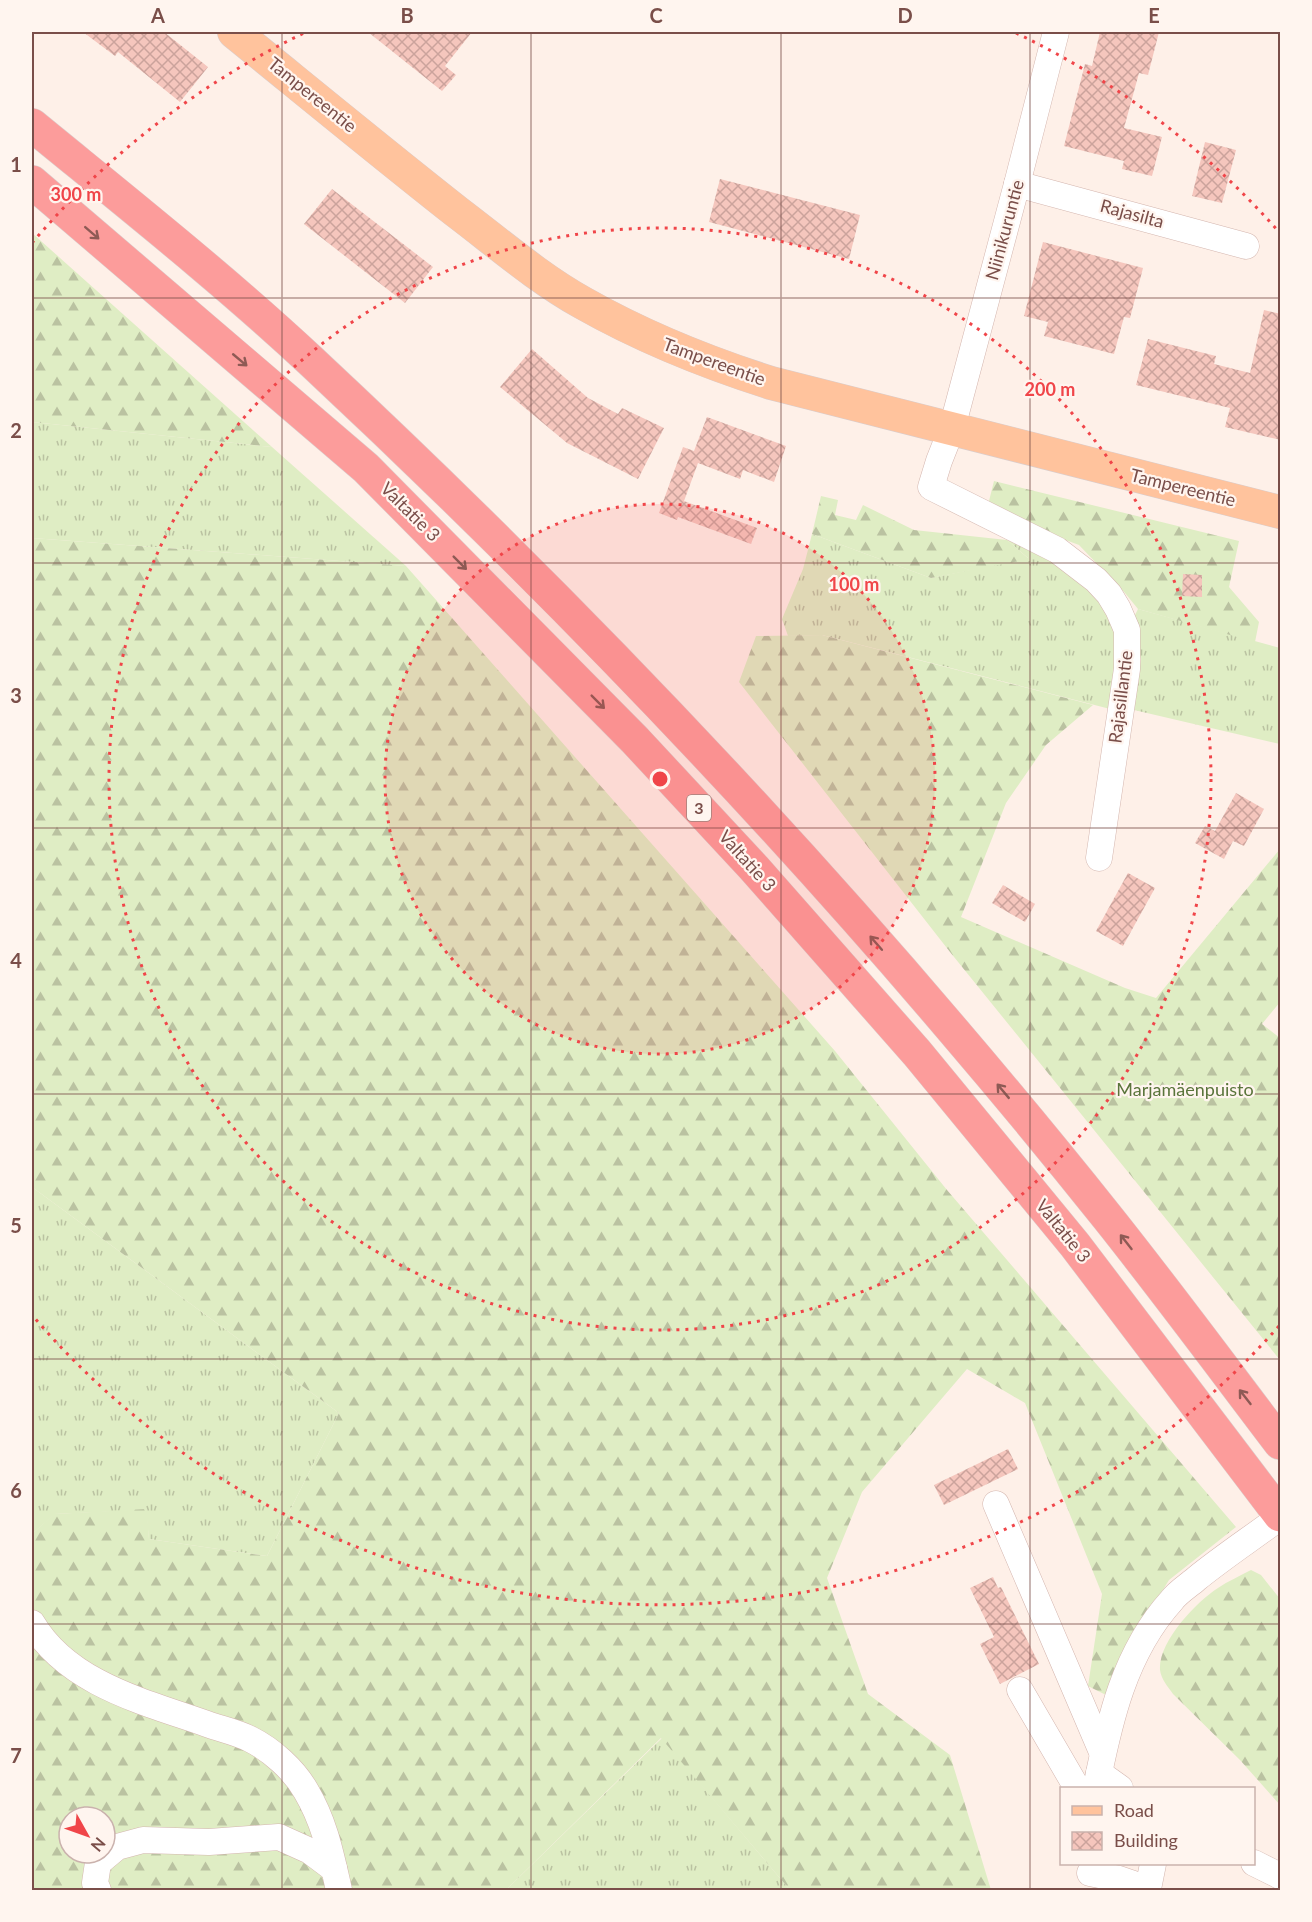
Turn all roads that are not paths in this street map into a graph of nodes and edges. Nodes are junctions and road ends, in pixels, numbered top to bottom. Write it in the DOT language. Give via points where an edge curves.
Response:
graph roads {
  1 [pos="234,32"];
  2 [pos="1056,32"];
  3 [pos="32,125"];
  4 [pos="32,182"];
  5 [pos="1017,184"];
  6 [pos="1246,246"];
  7 [pos="952,428"];
  8 [pos="1281,512"];
  9 [pos="1099,858"];
  10 [pos="1281,1443"];
  11 [pos="996,1504"];
  12 [pos="1281,1516"];
  13 [pos="32,1623"];
  14 [pos="1020,1690"];
  15 [pos="1099,1771"];
  16 [pos="1076,1787"];
  17 [pos="1119,1787"];
  18 [pos="1255,1863"];
  19 [pos="1153,1865"];
  20 [pos="1090,1876"];
  21 [pos="1281,1876"];
  22 [pos="337,1880"];
  23 [pos="98,1890"];
  1 -- 7 [label="main road, Tampereentie" via="413,178 580,302 644,336 716,365 771,383"];
  2 -- 5 [label="street, Niinikuruntie"];
  10 -- 3 [label="highway, 3, one-way" via="1108,1218 950,1027 673,718 528,570 309,359 205,267"];
  4 -- 12 [label="highway, Valtatie 3 / 3, one-way" via="366,468 643,748 925,1062 1075,1245"];
  5 -- 6 [label="street, Rajasilta"];
  5 -- 7 [label="street, Niinikuruntie"];
  7 -- 8 [label="main road, Tampereentie"];
  7 -- 9 [label="street, Rajasillantie" via="931,487 1078,564 1109,594 1127,630 1127,669"];
  11 -- 15 [label="street"];
  12 -- 15 [label="street" via="1209,1568 1172,1599 1157,1619 1135,1654 1115,1703"];
  13 -- 22 [label="street" via="58,1655 86,1677 250,1739 281,1759 306,1789 323,1824"];
  14 -- 16 [label="street"];
  15 -- 17 [label="street"];
  18 -- 21 [label="street"];
  19 -- 20 [label="street" via="1148,1889 1119,1879"];
  22 -- 23 [label="street" via="310,1851 279,1837 209,1842 143,1840 117,1847 98,1863"];
}
